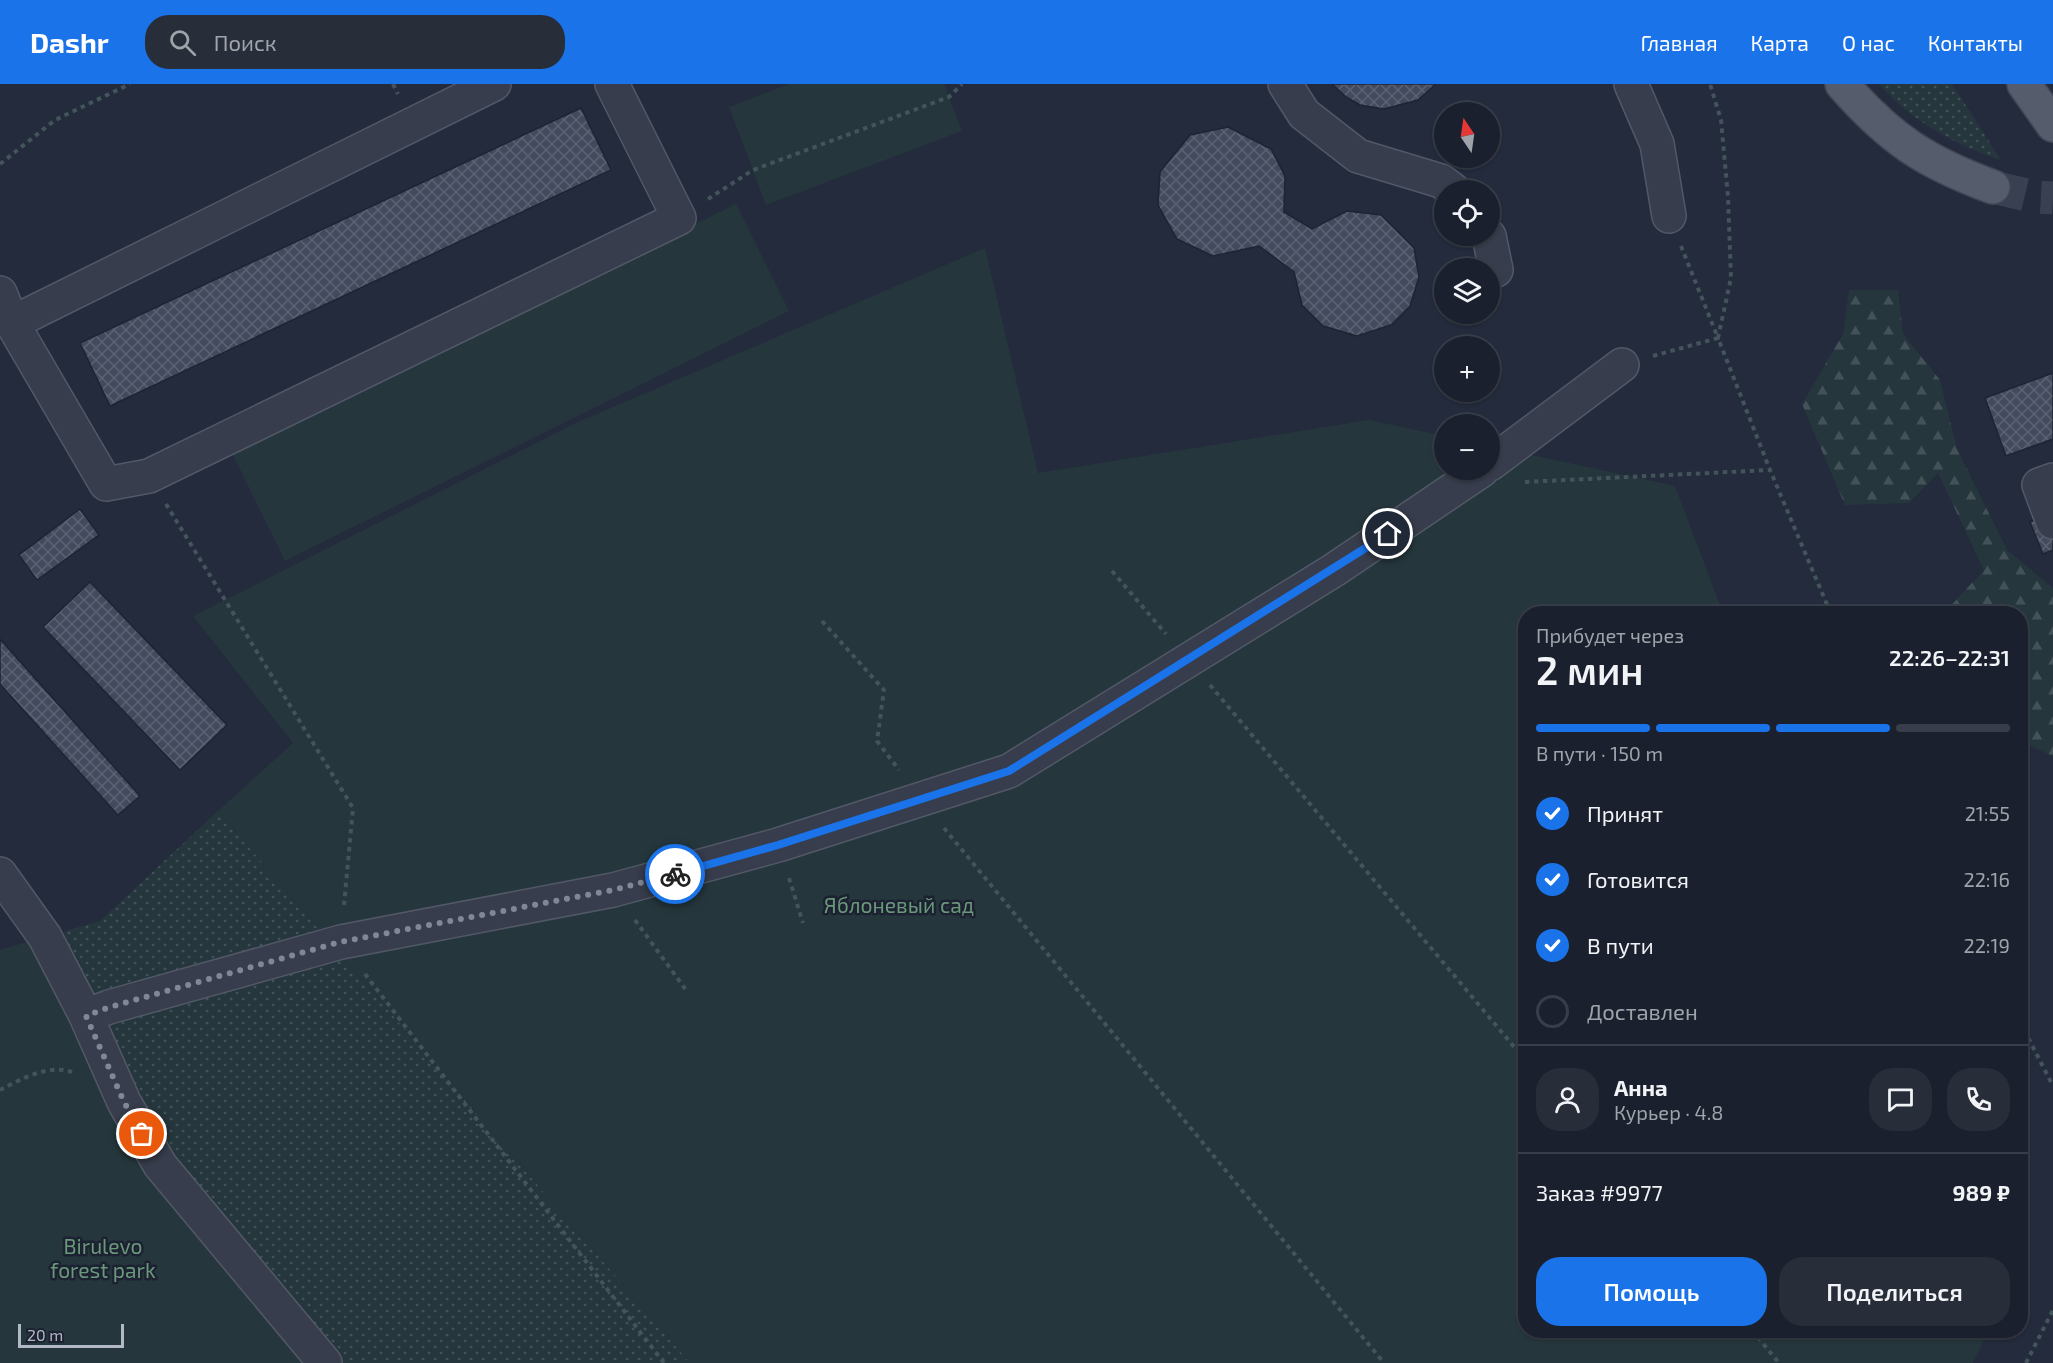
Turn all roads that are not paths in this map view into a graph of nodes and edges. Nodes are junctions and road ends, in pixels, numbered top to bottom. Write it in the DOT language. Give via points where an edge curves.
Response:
graph roads {
  1 [pos="494,84"];
  2 [pos="612,84"];
  3 [pos="1285,84"];
  4 [pos="1631,84"];
  5 [pos="1842,84"];
  6 [pos="2024,84"];
  7 [pos="2053,125"];
  8 [pos="1438,180"];
  9 [pos="1993,187"];
  10 [pos="1669,216"];
  11 [pos="6,308"];
  12 [pos="1622,365"];
  13 [pos="1500,456"];
  14 [pos="1467,480"];
  15 [pos="2053,480"];
  16 [pos="2053,522"];
  17 [pos="0,874"];
  18 [pos="86,1016"];
  19 [pos="325,1363"];
  1 -- 11 [label="street"];
  2 -- 11 [label="street" via="679,218 149,476 106,484"];
  3 -- 8 [label="street" via="1304,114 1358,156"];
  4 -- 10 [label="street" via="1657,144"];
  5 -- 9 [label="main road" via="1894,138 1931,161"];
  6 -- 7 [label="main road"];
  12 -- 13 [label="street"];
  14 -- 18 [label="street" via="1334,570 1009,771 778,845 613,890 340,942"];
  15 -- 16 [label="street" via="2039,484"];
  17 -- 18 [label="street" via="45,937"];
  18 -- 19 [label="street" via="124,1102 160,1165"];
}
